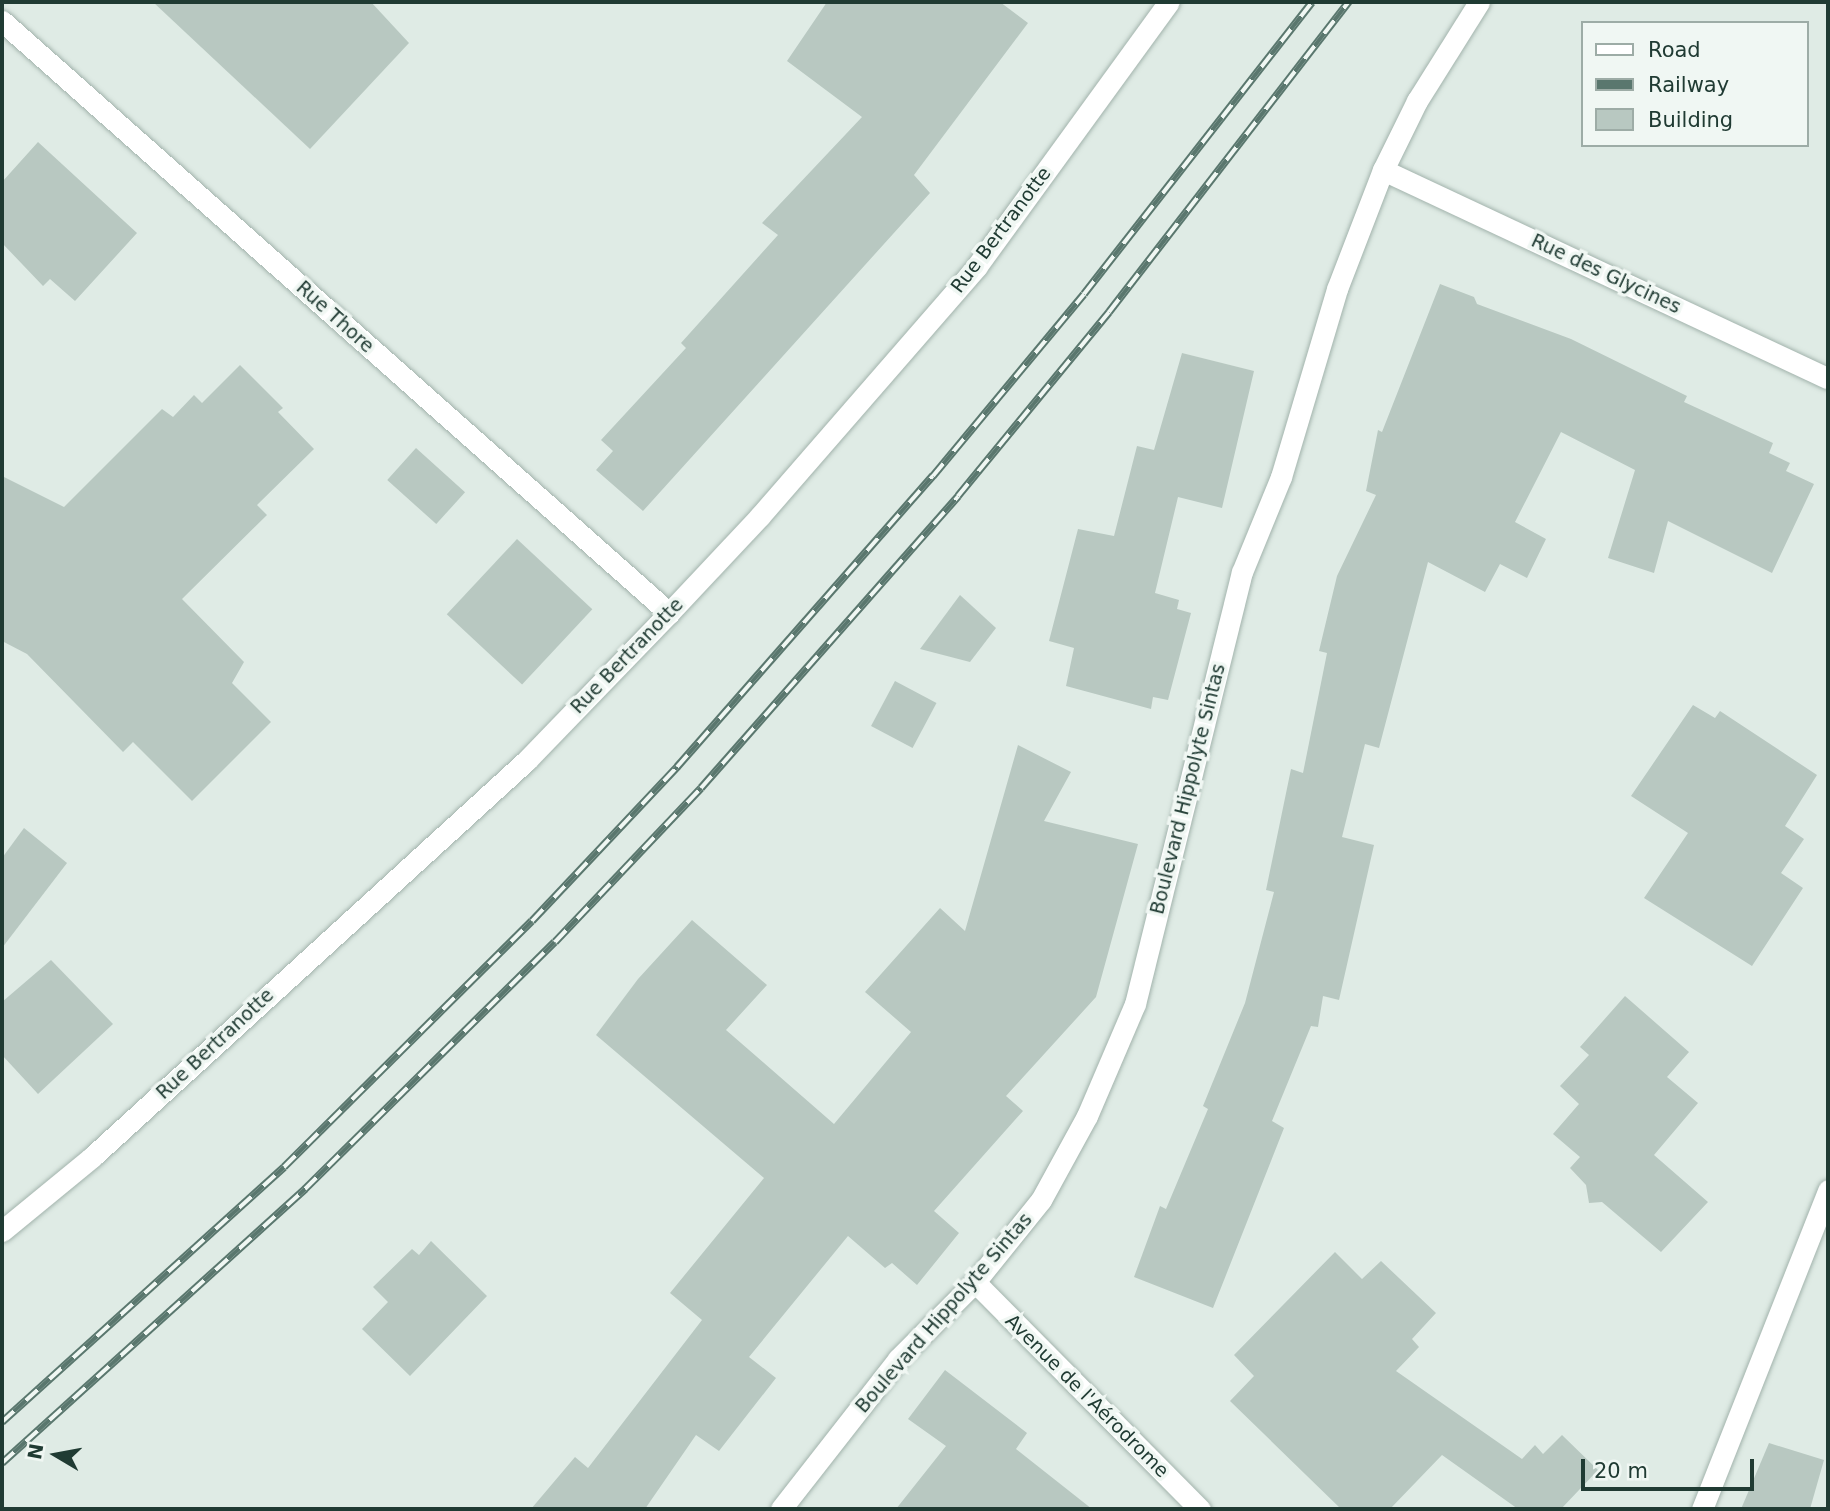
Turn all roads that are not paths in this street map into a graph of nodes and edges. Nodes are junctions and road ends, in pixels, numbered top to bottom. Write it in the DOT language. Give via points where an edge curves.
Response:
graph roads {
  1 [pos="1169,2"];
  2 [pos="1479,2"];
  3 [pos="2,21"];
  4 [pos="1383,170"];
  5 [pos="1828,378"];
  6 [pos="669,613"];
  7 [pos="1828,1190"];
  8 [pos="2,1231"];
  9 [pos="975,1282"];
  10 [pos="780,1509"];
  11 [pos="1200,1509"];
  12 [pos="1702,1509"];
  1 -- 6 [label="street, Rue Bertranotte" via="977,267"];
  2 -- 4 [label="street, Boulevard Hippolyte Sintas" via="1417,101"];
  3 -- 6 [label="street, Rue Thore"];
  4 -- 5 [label="street, Rue des Glycines"];
  4 -- 9 [label="street, Boulevard Hippolyte Sintas" via="1337,289 1281,477 1242,572 1135,1004 1087,1116 1041,1200"];
  6 -- 8 [label="street, Rue Bertranotte" via="527,760 92,1157"];
  7 -- 12 [label="street"];
  9 -- 10 [label="street, Boulevard Hippolyte Sintas" via="898,1359"];
  9 -- 11 [label="street, Avenue de l'Aérodrome"];
}
